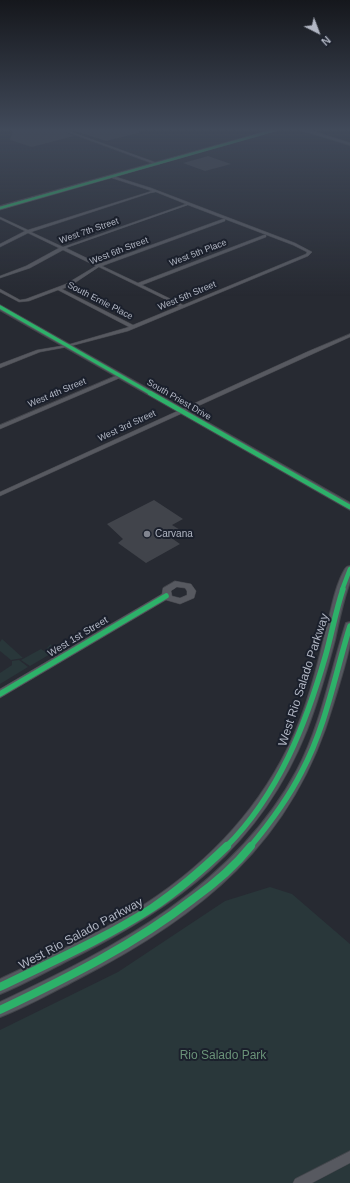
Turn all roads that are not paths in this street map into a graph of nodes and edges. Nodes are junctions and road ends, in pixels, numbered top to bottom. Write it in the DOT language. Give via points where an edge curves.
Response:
graph roads {
  1 [pos="83,185"];
  2 [pos="135,185"];
  3 [pos="143,188"];
  4 [pos="150,192"];
  5 [pos="171,197"];
  6 [pos="180,200"];
  7 [pos="186,206"];
  8 [pos="0,208"];
  9 [pos="217,215"];
  10 [pos="0,218"];
  11 [pos="224,220"];
  12 [pos="256,229"];
  13 [pos="29,231"];
  14 [pos="265,236"];
  15 [pos="0,246"];
  16 [pos="296,246"];
  17 [pos="63,248"];
  18 [pos="101,265"];
  19 [pos="0,277"];
  20 [pos="137,285"];
  21 [pos="59,289"];
  22 [pos="0,290"];
  23 [pos="182,306"];
  24 [pos="0,307"];
  25 [pos="133,327"];
  26 [pos="350,335"];
  27 [pos="67,346"];
  28 [pos="0,366"];
  29 [pos="120,376"];
  30 [pos="181,411"];
  31 [pos="0,427"];
  32 [pos="0,494"];
  33 [pos="350,507"];
  34 [pos="350,568"];
  35 [pos="166,596"];
  36 [pos="350,626"];
  37 [pos="0,694"];
  38 [pos="0,987"];
  39 [pos="0,1010"];
  40 [pos="350,1157"];
  41 [pos="299,1183"];
  1 -- 8 [label="main road"];
  2 -- 3 [label="street"];
  3 -- 4 [label="street"];
  3 -- 5 [label="street"];
  4 -- 5 [label="street"];
  4 -- 7 [label="street"];
  4 -- 13 [label="street"];
  5 -- 6 [label="street"];
  6 -- 7 [label="street"];
  6 -- 9 [label="street"];
  7 -- 11 [label="street"];
  7 -- 17 [label="street, West 7th Street"];
  9 -- 11 [label="street"];
  9 -- 12 [label="street"];
  10 -- 13 [label="street"];
  11 -- 14 [label="street"];
  11 -- 18 [label="street, West 6th Street"];
  12 -- 14 [label="street"];
  12 -- 16 [label="street"];
  13 -- 15 [label="street"];
  13 -- 17 [label="street"];
  14 -- 16 [label="street"];
  14 -- 20 [label="street, West 5th Place"];
  16 -- 23 [label="street, West 5th Street" via="310,252"];
  17 -- 18 [label="street"];
  17 -- 19 [label="street, West 7th Street" via="28,267"];
  18 -- 20 [label="street"];
  18 -- 21 [label="street, West 6th Street"];
  20 -- 23 [label="street"];
  21 -- 22 [label="street, West 6th Street" via="23,301"];
  21 -- 25 [label="street, South Ernie Place"];
  23 -- 25 [label="street, West 5th Street"];
  24 -- 27 [label="main road, South Priest Drive"];
  25 -- 27 [label="street, West 5th Street"];
  26 -- 30 [label="street, West 3rd Street"];
  27 -- 28 [label="street, West 5th Street"];
  27 -- 29 [label="main road, South Priest Drive"];
  29 -- 30 [label="main road, South Priest Drive"];
  29 -- 31 [label="street, West 4th Street"];
  30 -- 32 [label="street, West 3rd Street"];
  30 -- 33 [label="main road, South Priest Drive"];
  34 -- 38 [label="main road, West Rio Salado Parkway" via="302,729 283,770 249,820 200,872 164,900 125,924"];
  35 -- 37 [label="street, West 1st Street"];
  36 -- 39 [label="main road" via="309,757 284,803 247,850 211,886 154,929 72,975"];
  40 -- 41 [label="street"];
}
